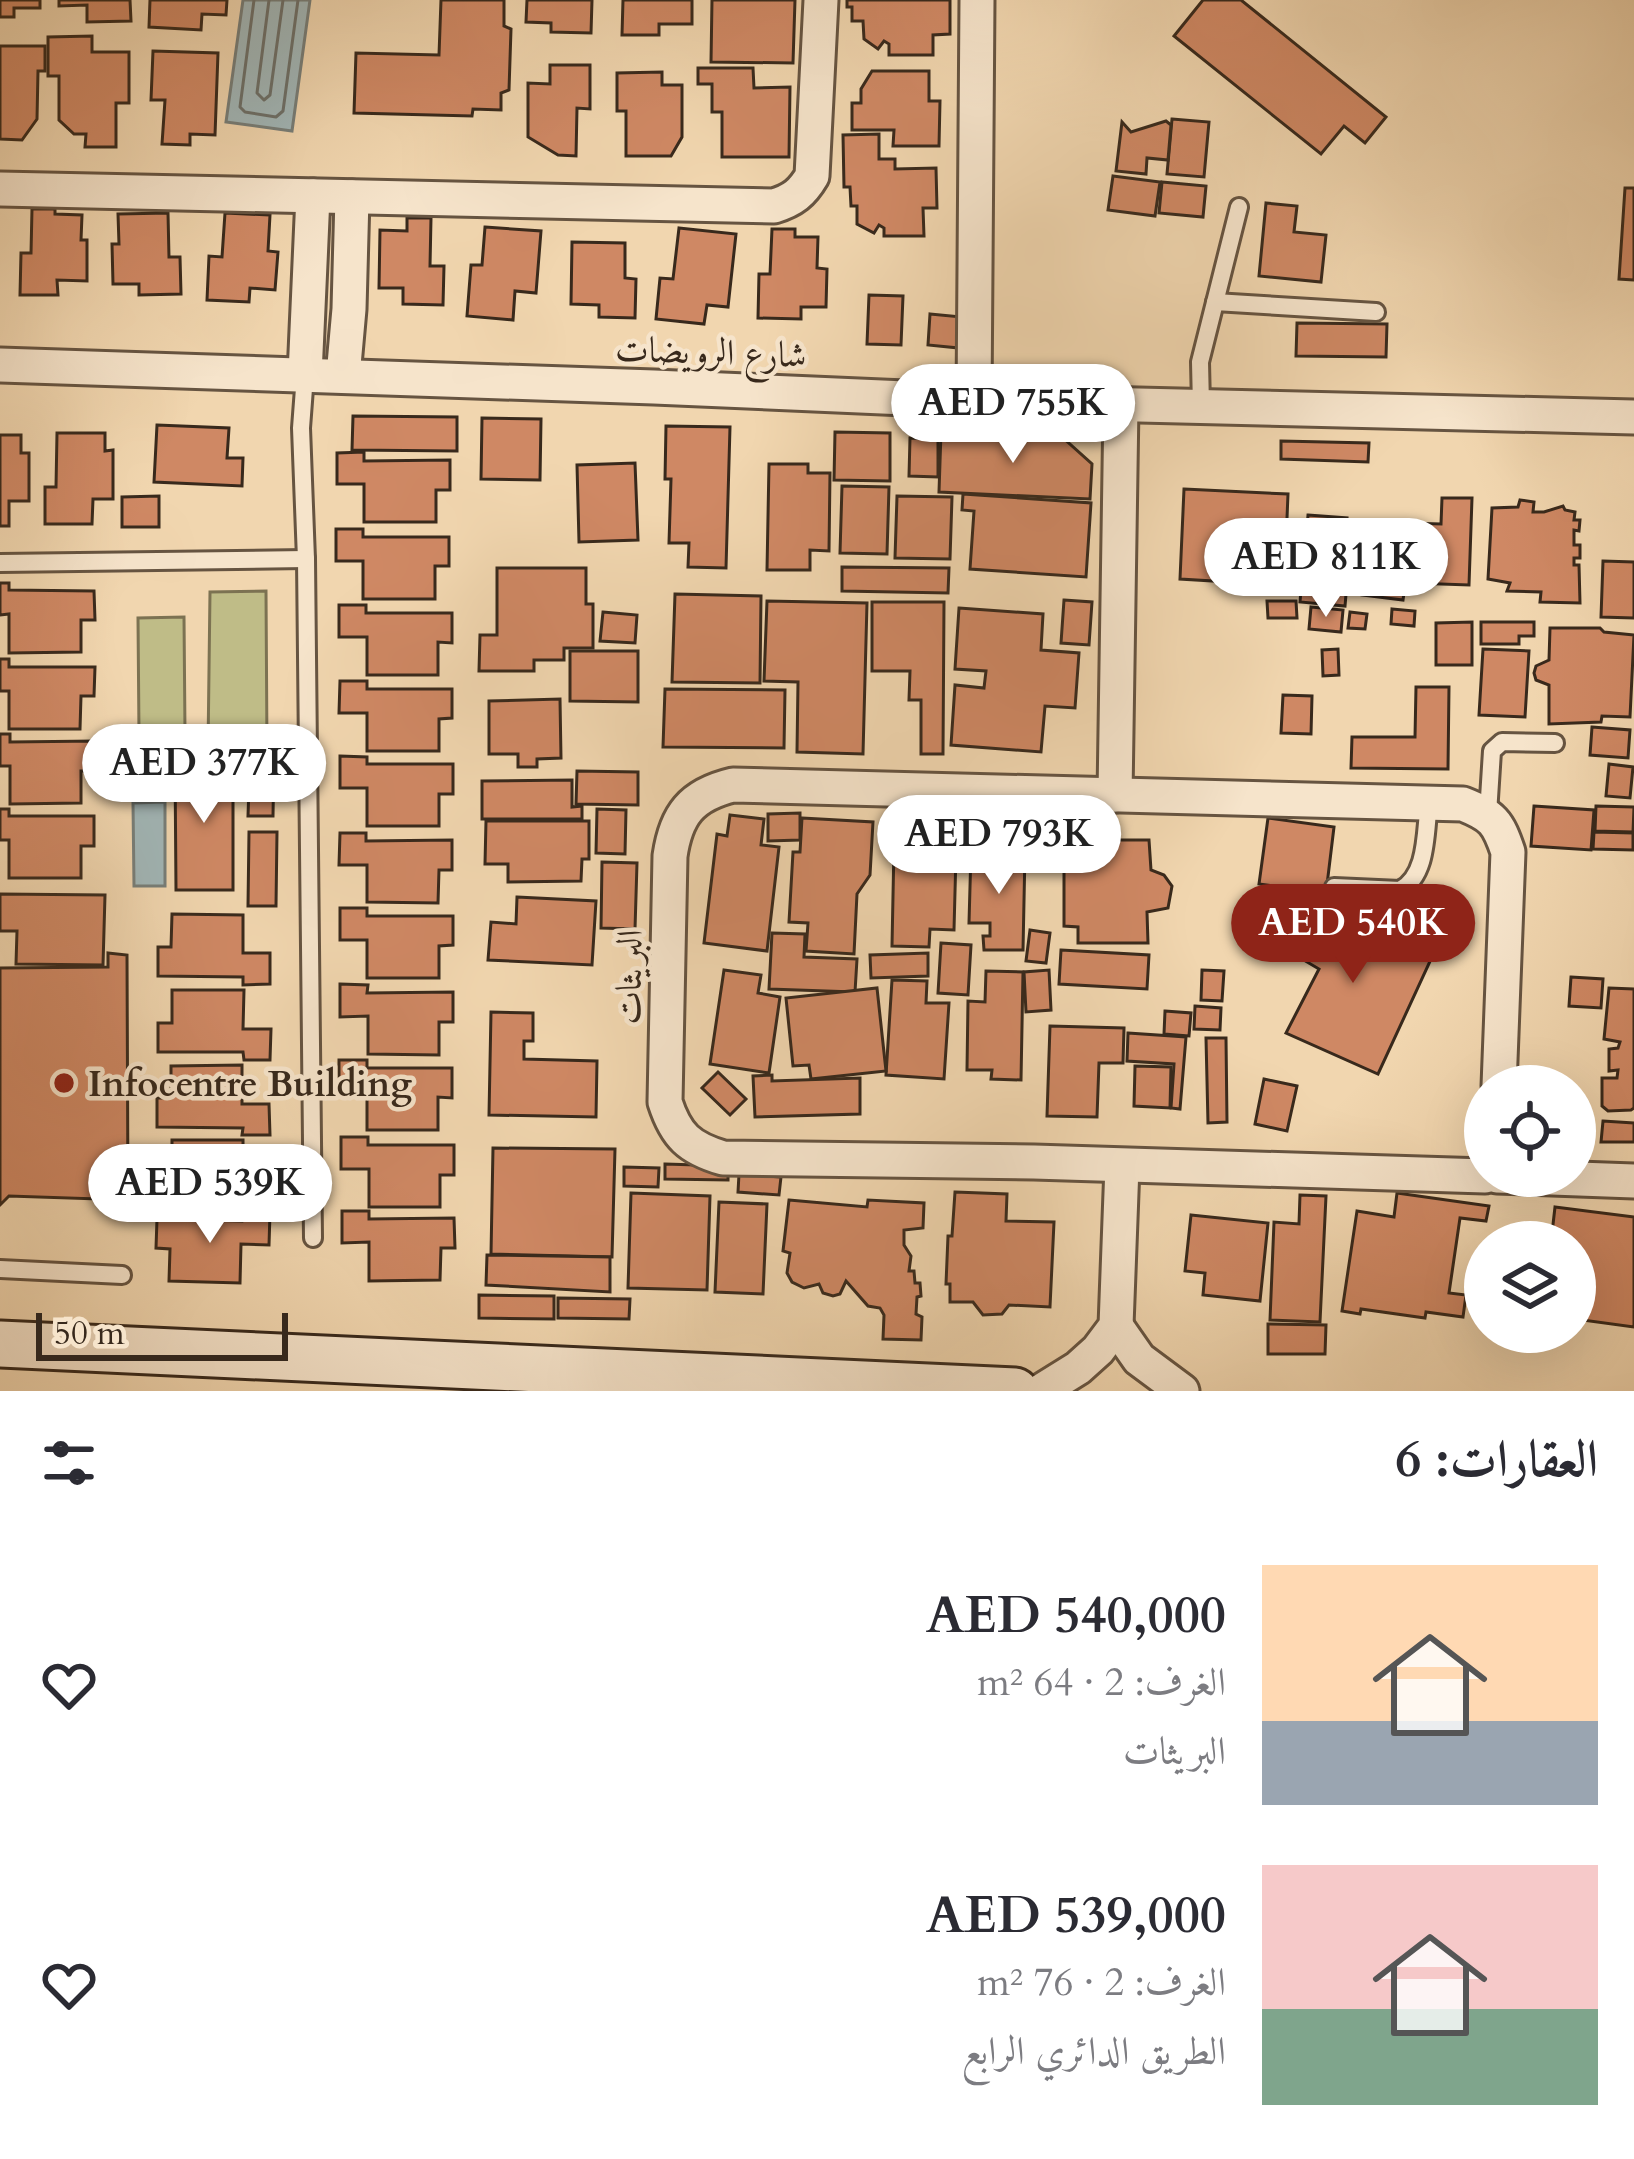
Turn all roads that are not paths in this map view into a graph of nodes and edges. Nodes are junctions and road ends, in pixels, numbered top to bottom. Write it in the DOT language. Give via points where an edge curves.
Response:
graph roads {
  1 [pos="821,0"];
  2 [pos="977,0"];
  3 [pos="0,189"];
  4 [pos="313,196"];
  5 [pos="352,197"];
  6 [pos="1239,207"];
  7 [pos="1215,302"];
  8 [pos="1376,311"];
  9 [pos="0,365"];
  10 [pos="305,375"];
  11 [pos="343,376"];
  12 [pos="974,401"];
  13 [pos="1121,404"];
  14 [pos="1201,406"];
  15 [pos="1634,417"];
  16 [pos="306,559"];
  17 [pos="0,563"];
  18 [pos="1556,743"];
  19 [pos="1115,795"];
  20 [pos="1429,803"];
  21 [pos="1488,814"];
  22 [pos="1334,887"];
  23 [pos="1500,1065"];
  24 [pos="1122,1166"];
  25 [pos="1464,1175"];
  26 [pos="1596,1179"];
  27 [pos="1634,1180"];
  28 [pos="313,1238"];
  29 [pos="0,1269"];
  30 [pos="122,1275"];
  31 [pos="1115,1326"];
  32 [pos="0,1344"];
  33 [pos="1016,1391"];
  34 [pos="1041,1391"];
  35 [pos="1182,1391"];
  1 -- 5 [label="street" via="812,176 790,201"];
  2 -- 12 [label="street"];
  3 -- 4 [label="street"];
  4 -- 5 [label="street"];
  4 -- 10 [label="street"];
  5 -- 11 [label="street"];
  6 -- 7 [label="lane"];
  7 -- 8 [label="lane"];
  7 -- 14 [label="lane" via="1200,362"];
  9 -- 10 [label="street, شارع الرويضات"];
  10 -- 11 [label="street, شارع الرويضات"];
  10 -- 16 [label="lane"];
  11 -- 12 [label="street, شارع الرويضات"];
  12 -- 13 [label="street, شارع الرويضات"];
  13 -- 14 [label="street, شارع الرويضات"];
  13 -- 19 [label="street"];
  14 -- 15 [label="street, شارع الرويضات"];
  16 -- 17 [label="lane"];
  16 -- 28 [label="lane"];
  18 -- 21 [label="lane" via="1497,745"];
  19 -- 20 [label="street, البريثات"];
  19 -- 24 [label="street, البريثات" via="733,785 699,798 673,832 670,856 664,1102 684,1140 723,1158"];
  20 -- 21 [label="street, البريثات"];
  20 -- 22 [label="lane" via="1420,866 1409,886"];
  21 -- 23 [label="street" via="1500,828 1509,871"];
  24 -- 25 [label="street, البريثات"];
  24 -- 31 [label="street"];
  26 -- 27 [label="street"];
  29 -- 30 [label="lane"];
  31 -- 34 [label="street" via="1078,1368"];
  31 -- 35 [label="street" via="1139,1359"];
  32 -- 33 [label="main road"];
}
